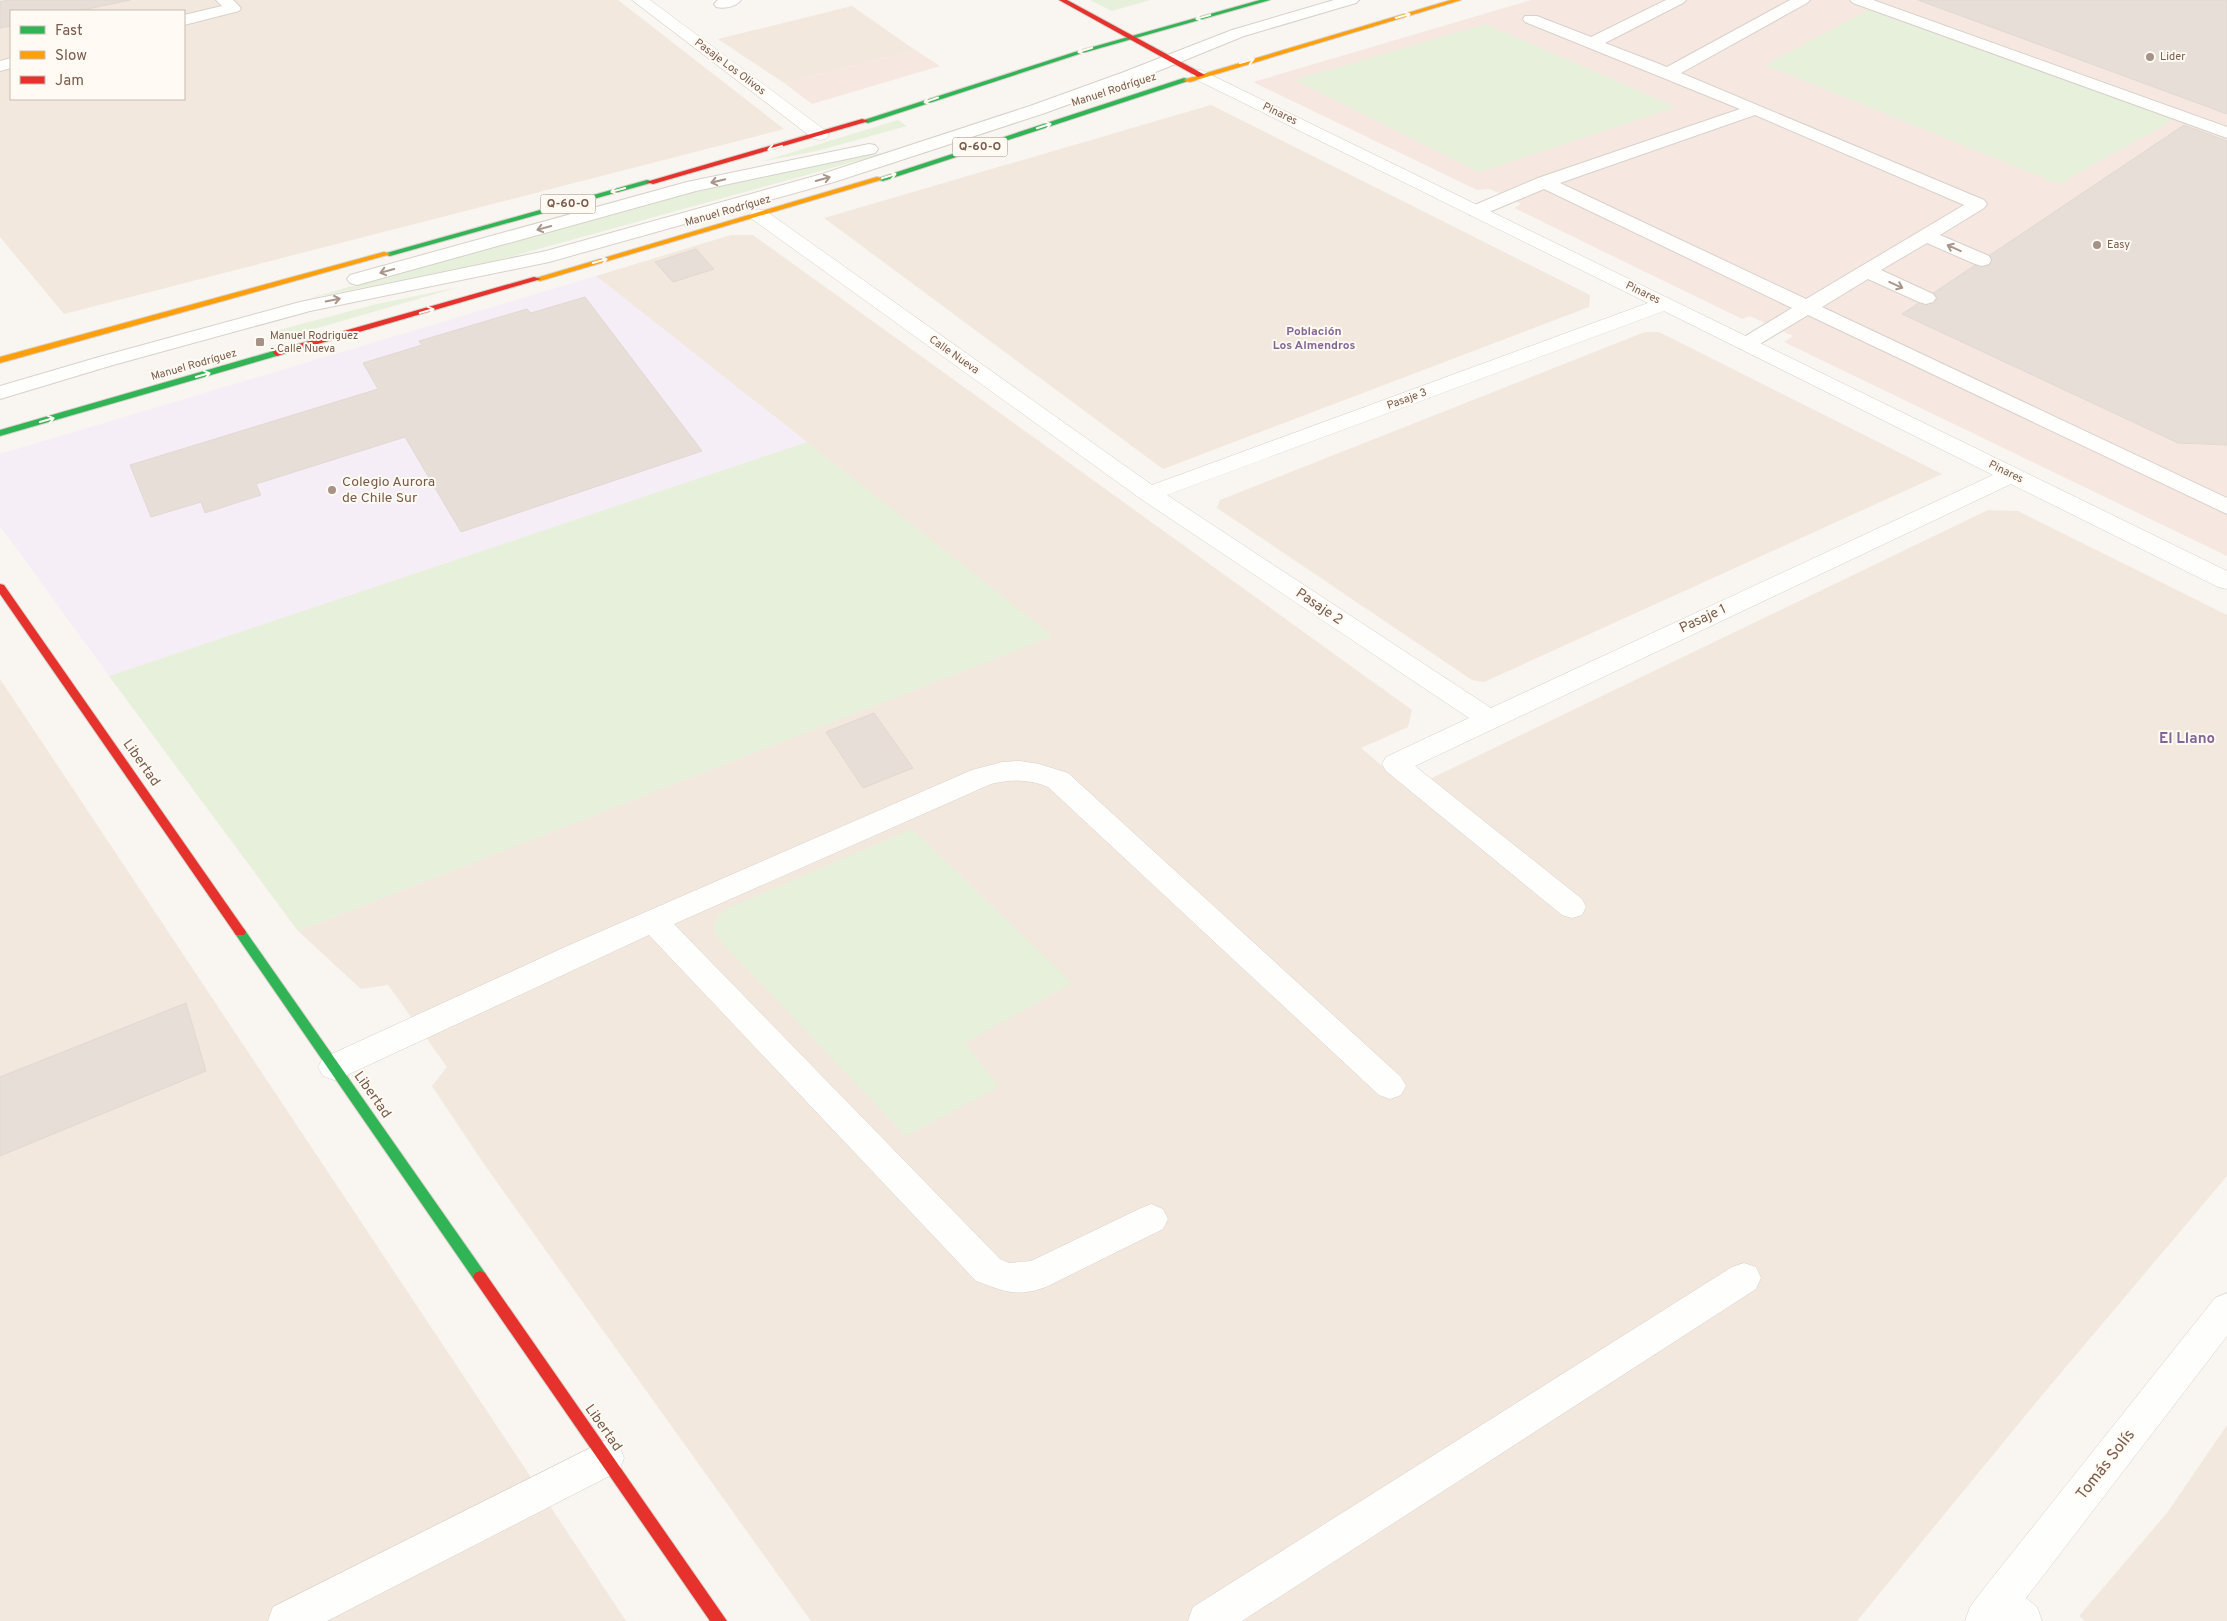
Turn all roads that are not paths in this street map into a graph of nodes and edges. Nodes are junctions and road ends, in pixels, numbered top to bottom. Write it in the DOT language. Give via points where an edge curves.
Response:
graph roads {
  1 [pos="224,0"];
  2 [pos="640,0"];
  3 [pos="1062,0"];
  4 [pos="1267,0"];
  5 [pos="1313,0"];
  6 [pos="1351,0"];
  7 [pos="1458,0"];
  8 [pos="1678,0"];
  9 [pos="1802,0"];
  10 [pos="1858,0"];
  11 [pos="1531,19"];
  12 [pos="185,20"];
  13 [pos="1132,36"];
  14 [pos="1592,44"];
  15 [pos="1164,54"];
  16 [pos="1668,74"];
  17 [pos="1201,75"];
  18 [pos="1756,109"];
  19 [pos="2227,133"];
  20 [pos="820,135"];
  21 [pos="1544,182"];
  22 [pos="1476,211"];
  23 [pos="759,216"];
  24 [pos="1926,236"];
  25 [pos="1982,260"];
  26 [pos="1866,271"];
  27 [pos="1926,298"];
  28 [pos="1665,304"];
  29 [pos="1806,308"];
  30 [pos="1746,344"];
  31 [pos="0,360"];
  32 [pos="0,379"];
  33 [pos="0,393"];
  34 [pos="0,433"];
  35 [pos="2011,474"];
  36 [pos="1149,494"];
  37 [pos="2227,507"];
  38 [pos="2227,581"];
  39 [pos="0,587"];
  40 [pos="1490,720"];
  41 [pos="1572,907"];
  42 [pos="654,921"];
  43 [pos="334,1067"];
  44 [pos="1390,1086"];
  45 [pos="1151,1219"];
  46 [pos="1744,1278"];
  47 [pos="2227,1309"];
  48 [pos="606,1458"];
  49 [pos="2002,1614"];
  50 [pos="287,1621"];
  51 [pos="719,1621"];
  52 [pos="1207,1621"];
  1 -- 12 [label="lane" via="233,8"];
  2 -- 20 [label="street, Pasaje Los Olivos"];
  3 -- 13 [label="main road, Pinares"];
  4 -- 13 [label="main road, Q-60-O, one-way"];
  5 -- 15 [label="lane" via="1234,22"];
  6 -- 15 [label="lane"];
  17 -- 7 [label="main road, Manuel Rodríguez / Q-60-O, one-way"];
  8 -- 14 [label="lane"];
  9 -- 16 [label="lane"];
  10 -- 19 [label="lane"];
  11 -- 14 [label="lane"];
  13 -- 15 [label="main road, Pinares"];
  13 -- 20 [label="main road, Q-60-O, one-way"];
  14 -- 16 [label="lane"];
  15 -- 17 [label="main road, Pinares"];
  15 -- 32 [label="lane, one-way" via="916,137 693,186"];
  33 -- 15 [label="lane, one-way" via="307,306 549,256 828,178 982,129 1130,76"];
  16 -- 18 [label="lane"];
  17 -- 22 [label="street, Pinares"];
  23 -- 17 [label="main road, Manuel Rodríguez / Q-60-O, one-way"];
  18 -- 21 [label="lane"];
  18 -- 24 [label="lane" via="1978,204"];
  20 -- 31 [label="main road, Q-60-O, one-way"];
  21 -- 22 [label="lane"];
  21 -- 29 [label="lane"];
  22 -- 28 [label="street, Pinares"];
  34 -- 23 [label="main road, Manuel Rodríguez / Q-60-O, one-way"];
  23 -- 36 [label="street, Calle Nueva"];
  25 -- 24 [label="lane, one-way"];
  24 -- 26 [label="lane"];
  26 -- 27 [label="lane, one-way"];
  26 -- 29 [label="lane"];
  28 -- 30 [label="street, Pinares"];
  28 -- 36 [label="street, Pasaje 3"];
  29 -- 30 [label="lane"];
  29 -- 37 [label="lane"];
  30 -- 35 [label="street, Pinares"];
  35 -- 38 [label="street, Pinares"];
  35 -- 40 [label="street, Pasaje 1"];
  36 -- 40 [label="street, Pasaje 2"];
  39 -- 43 [label="main road, Libertad"];
  40 -- 41 [label="street, Pasaje 1" via="1395,764"];
  42 -- 43 [label="street"];
  42 -- 44 [label="street" via="982,777 1002,770 1023,769 1042,773 1058,780"];
  42 -- 45 [label="street" via="988,1270 1009,1278 1034,1276"];
  43 -- 48 [label="main road, Libertad"];
  46 -- 52 [label="street"];
  47 -- 49 [label="street, Tomás Solís"];
  48 -- 50 [label="street"];
  48 -- 51 [label="main road, Libertad"];
}
